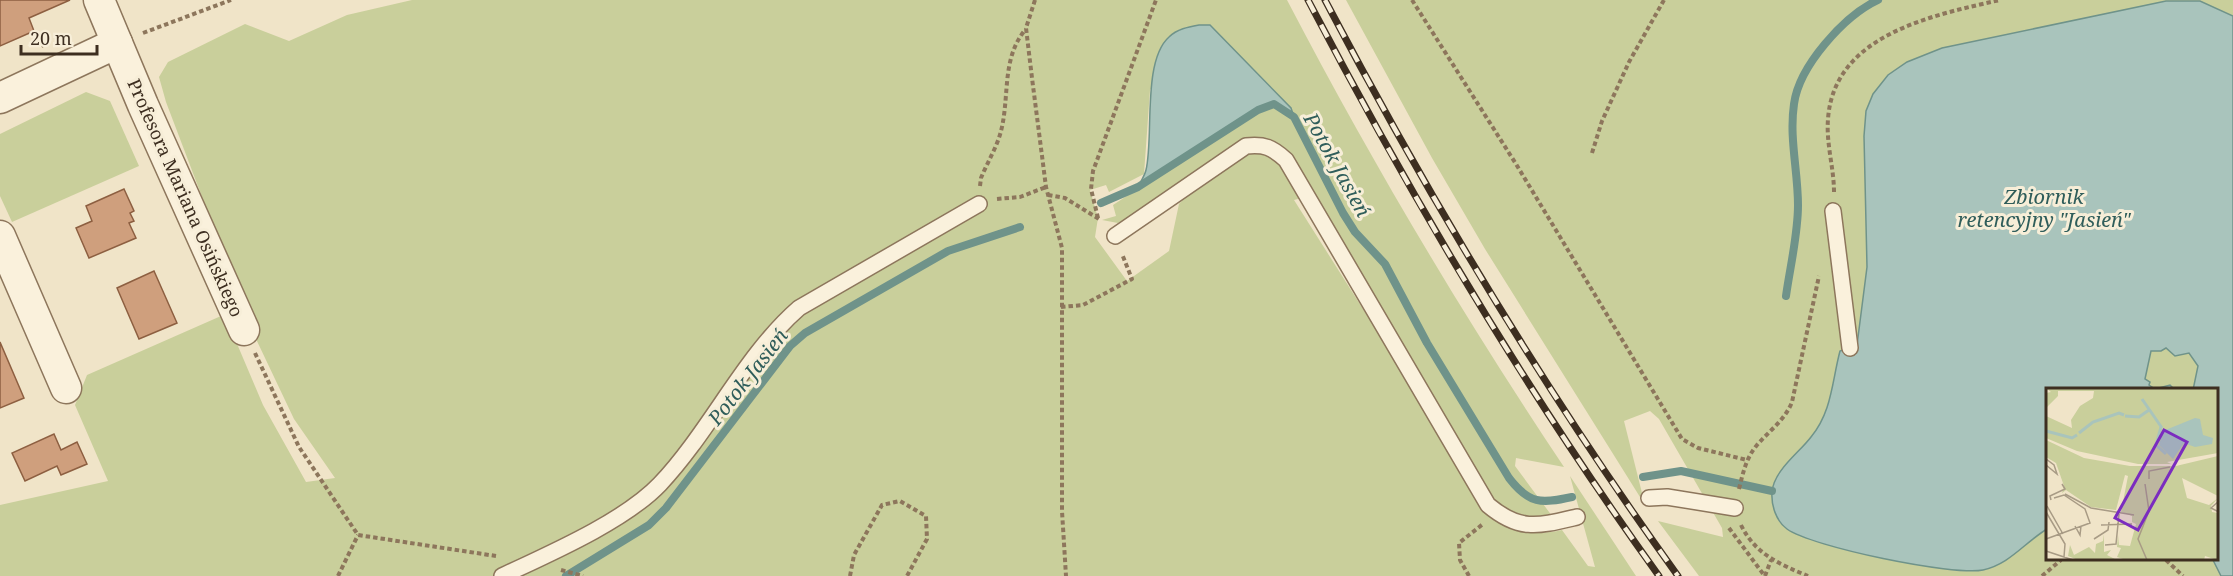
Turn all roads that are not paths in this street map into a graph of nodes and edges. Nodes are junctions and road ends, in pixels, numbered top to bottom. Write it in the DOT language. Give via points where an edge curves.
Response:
graph roads {
  1 [pos="99,0"];
  2 [pos="117,43"];
  3 [pos="0,98"];
  4 [pos="979,204"];
  5 [pos="1833,211"];
  6 [pos="0,236"];
  7 [pos="1115,236"];
  8 [pos="244,330"];
  9 [pos="1850,348"];
  10 [pos="66,388"];
  11 [pos="1649,498"];
  12 [pos="1730,507"];
  13 [pos="1577,518"];
  14 [pos="502,576"];
  1 -- 2 [label="street, Profesora Mariana Osińskiego"];
  2 -- 3 [label="street"];
  2 -- 8 [label="street, Profesora Mariana Osińskiego"];
  4 -- 14 [label="lane" via="799,308 784,321 659,485 636,506"];
  5 -- 9 [label="lane"];
  6 -- 10 [label="street"];
  7 -- 13 [label="lane" via="1246,146 1262,144 1275,149 1286,160 1488,505 1523,526"];
  11 -- 12 [label="lane"];
}
